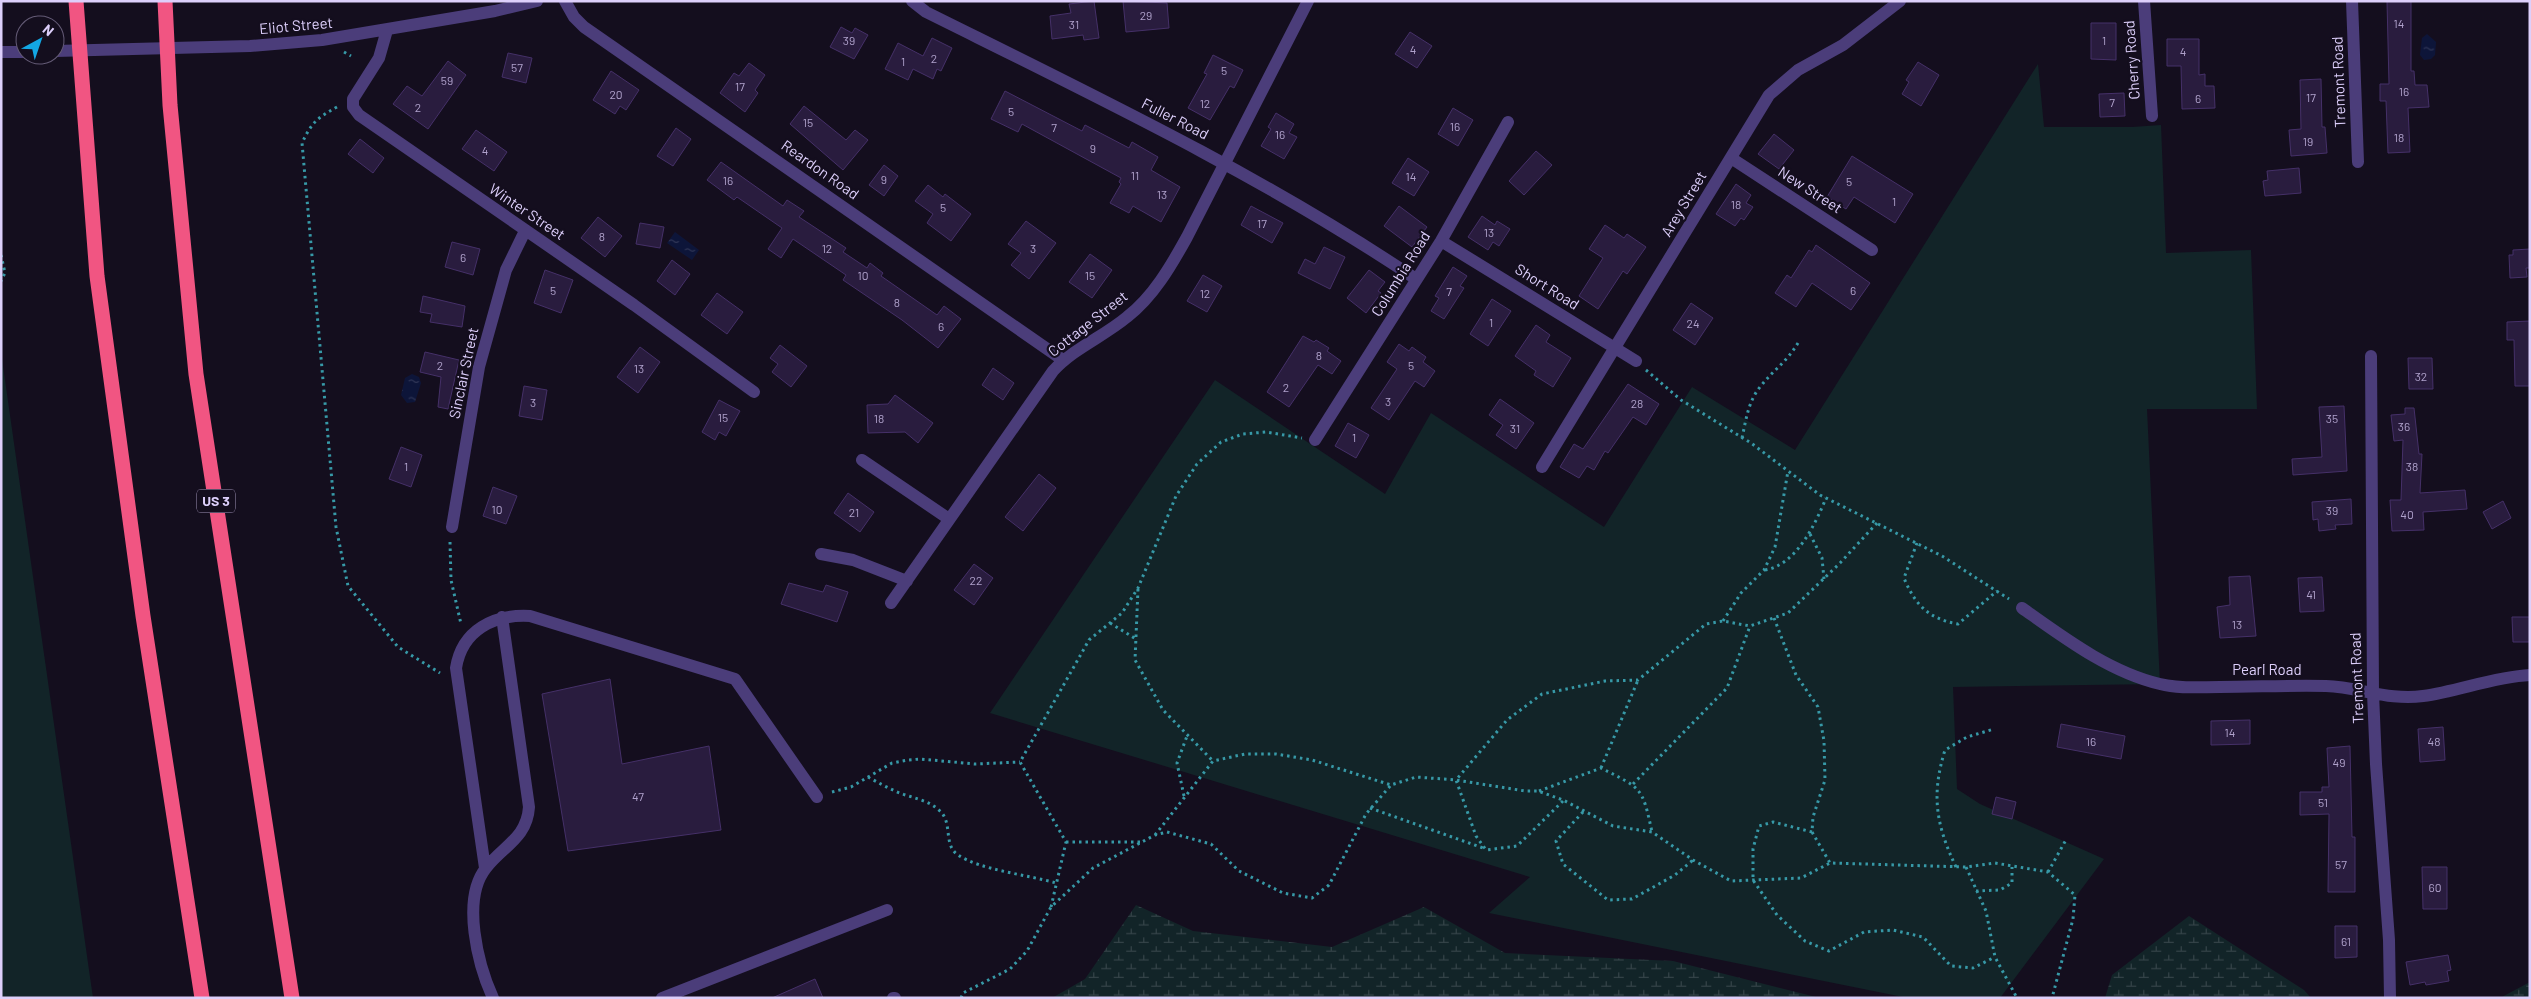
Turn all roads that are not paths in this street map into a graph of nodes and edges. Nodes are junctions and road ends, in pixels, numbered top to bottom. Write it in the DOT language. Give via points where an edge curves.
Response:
graph roads {
  1 [pos="76,1"];
  2 [pos="165,1"];
  3 [pos="537,1"];
  4 [pos="565,1"];
  5 [pos="912,1"];
  6 [pos="1308,1"];
  7 [pos="1900,1"];
  8 [pos="2144,1"];
  9 [pos="2352,1"];
  10 [pos="387,30"];
  11 [pos="65,51"];
  12 [pos="1,52"];
  13 [pos="15,52"];
  14 [pos="2152,116"];
  15 [pos="1508,122"];
  16 [pos="1731,158"];
  17 [pos="1224,162"];
  18 [pos="2358,162"];
  19 [pos="525,231"];
  20 [pos="1441,240"];
  21 [pos="1872,250"];
  22 [pos="1416,279"];
  23 [pos="1614,347"];
  24 [pos="2371,356"];
  25 [pos="1063,360"];
  26 [pos="1636,361"];
  27 [pos="754,392"];
  28 [pos="1315,440"];
  29 [pos="862,460"];
  30 [pos="1542,467"];
  31 [pos="949,519"];
  32 [pos="452,526"];
  33 [pos="821,554"];
  34 [pos="907,581"];
  35 [pos="891,603"];
  36 [pos="2022,608"];
  37 [pos="502,617"];
  38 [pos="2530,675"];
  39 [pos="2373,693"];
  40 [pos="817,797"];
  41 [pos="485,868"];
  42 [pos="887,910"];
  43 [pos="202,998"];
  44 [pos="292,998"];
  45 [pos="492,998"];
  46 [pos="662,998"];
  47 [pos="2390,998"];
  1 -- 43 [label="highway" via="97,276 143,616"];
  2 -- 44 [label="highway, US 3" via="170,105 196,374"];
  3 -- 10 [label="street, Eliot Street"];
  4 -- 25 [label="street, Reardon Road" via="584,27"];
  5 -- 17 [label="street, Fuller Road" via="926,12"];
  6 -- 17 [label="street, Cottage Street"];
  7 -- 16 [label="street, Arey Street" via="1843,45 1784,80 1759,109"];
  8 -- 14 [label="street, Cherry Road"];
  9 -- 18 [label="street, Tremont Road"];
  10 -- 11 [label="street, Eliot Street" via="250,46"];
  10 -- 19 [label="street, Winter Street" via="379,58 353,99 353,106 365,121"];
  12 -- 13 [label="street"];
  15 -- 20 [label="street, Columbia Road"];
  16 -- 21 [label="street, New Street"];
  16 -- 23 [label="street, Arey Street"];
  17 -- 22 [label="street, Fuller Road" via="1350,234"];
  17 -- 25 [label="street, Cottage Street" via="1187,238 1154,289 1129,316"];
  19 -- 27 [label="street, Winter Street"];
  19 -- 32 [label="street, Sinclair Street" via="506,270 484,350"];
  20 -- 22 [label="street, Columbia Road"];
  20 -- 23 [label="street, Short Road"];
  22 -- 28 [label="street, Columbia Road"];
  23 -- 26 [label="street, Short Road"];
  23 -- 30 [label="street, Arey Street"];
  24 -- 39 [label="street, Tremont Road"];
  25 -- 31 [label="street, Cottage Street"];
  29 -- 31 [label="street"];
  31 -- 34 [label="street, Cottage Street"];
  33 -- 34 [label="street" via="853,560"];
  34 -- 35 [label="street, Cottage Street"];
  36 -- 39 [label="street, Pearl Road" via="2094,654 2138,678 2160,684 2180,687 2327,686"];
  37 -- 40 [label="street" via="530,616 735,679"];
  37 -- 41 [label="street" via="529,807 520,834"];
  37 -- 41 [label="street" via="484,625 465,642 458,655 458,684"];
  38 -- 39 [label="street, Pearl Road" via="2495,678 2422,696 2388,697"];
  39 -- 47 [label="street, Tremont Road"];
  41 -- 45 [label="street" via="474,900 474,919 479,960"];
  42 -- 46 [label="street"];
}
